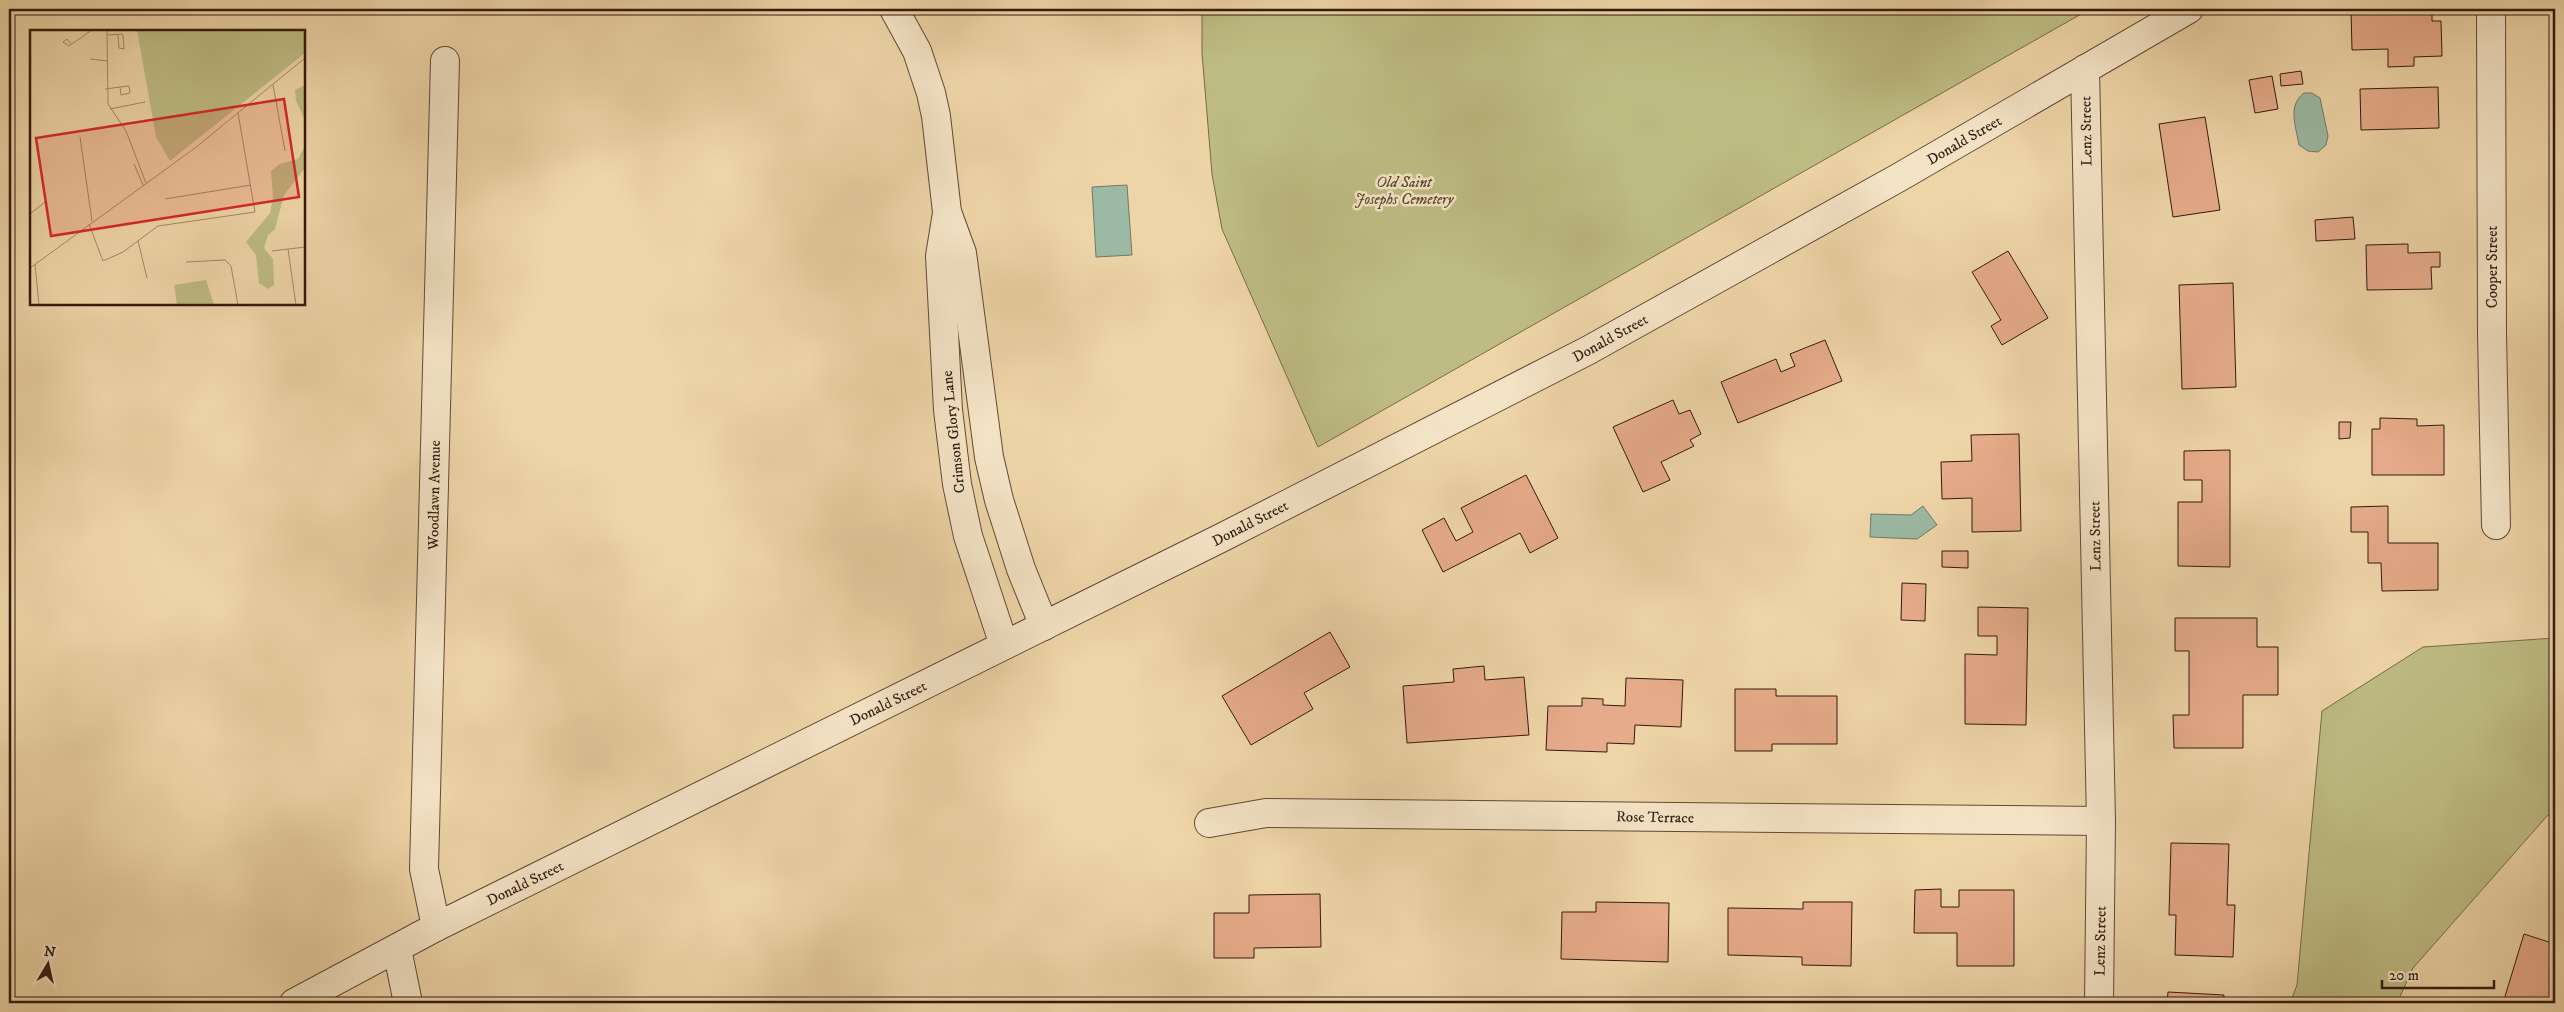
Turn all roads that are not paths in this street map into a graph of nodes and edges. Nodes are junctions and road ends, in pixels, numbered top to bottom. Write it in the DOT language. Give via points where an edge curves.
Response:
graph roads {
  1 [pos="894,9"];
  2 [pos="2189,9"];
  3 [pos="2491,9"];
  4 [pos="445,61"];
  5 [pos="2085,69"];
  6 [pos="947,212"];
  7 [pos="2496,525"];
  8 [pos="1044,626"];
  9 [pos="1004,645"];
  10 [pos="2101,821"];
  11 [pos="1209,823"];
  12 [pos="436,927"];
  13 [pos="397,949"];
  14 [pos="294,1003"];
  15 [pos="408,1003"];
  16 [pos="2099,1003"];
  1 -- 6 [label="street, Crimson Glory Lane" via="918,51 931,93"];
  2 -- 5 [label="street, Donald Street"];
  3 -- 7 [label="street, Cooper Street"];
  4 -- 12 [label="street, Woodlawn Avenue" via="424,869"];
  5 -- 8 [label="street, Donald Street" via="1898,178 1587,351"];
  5 -- 10 [label="street, Lenz Street"];
  6 -- 8 [label="street, Crimson Glory Lane" via="962,253 989,457 999,500"];
  6 -- 9 [label="street, Crimson Glory Lane" via="940,256 948,410 957,484 968,536"];
  8 -- 9 [label="street, Donald Street"];
  9 -- 12 [label="street, Donald Street"];
  10 -- 11 [label="street, Rose Terrace" via="1266,813"];
  10 -- 16 [label="street, Lenz Street"];
  12 -- 13 [label="street, Donald Street"];
  13 -- 14 [label="street, Donald Street"];
  13 -- 15 [label="street"];
}
